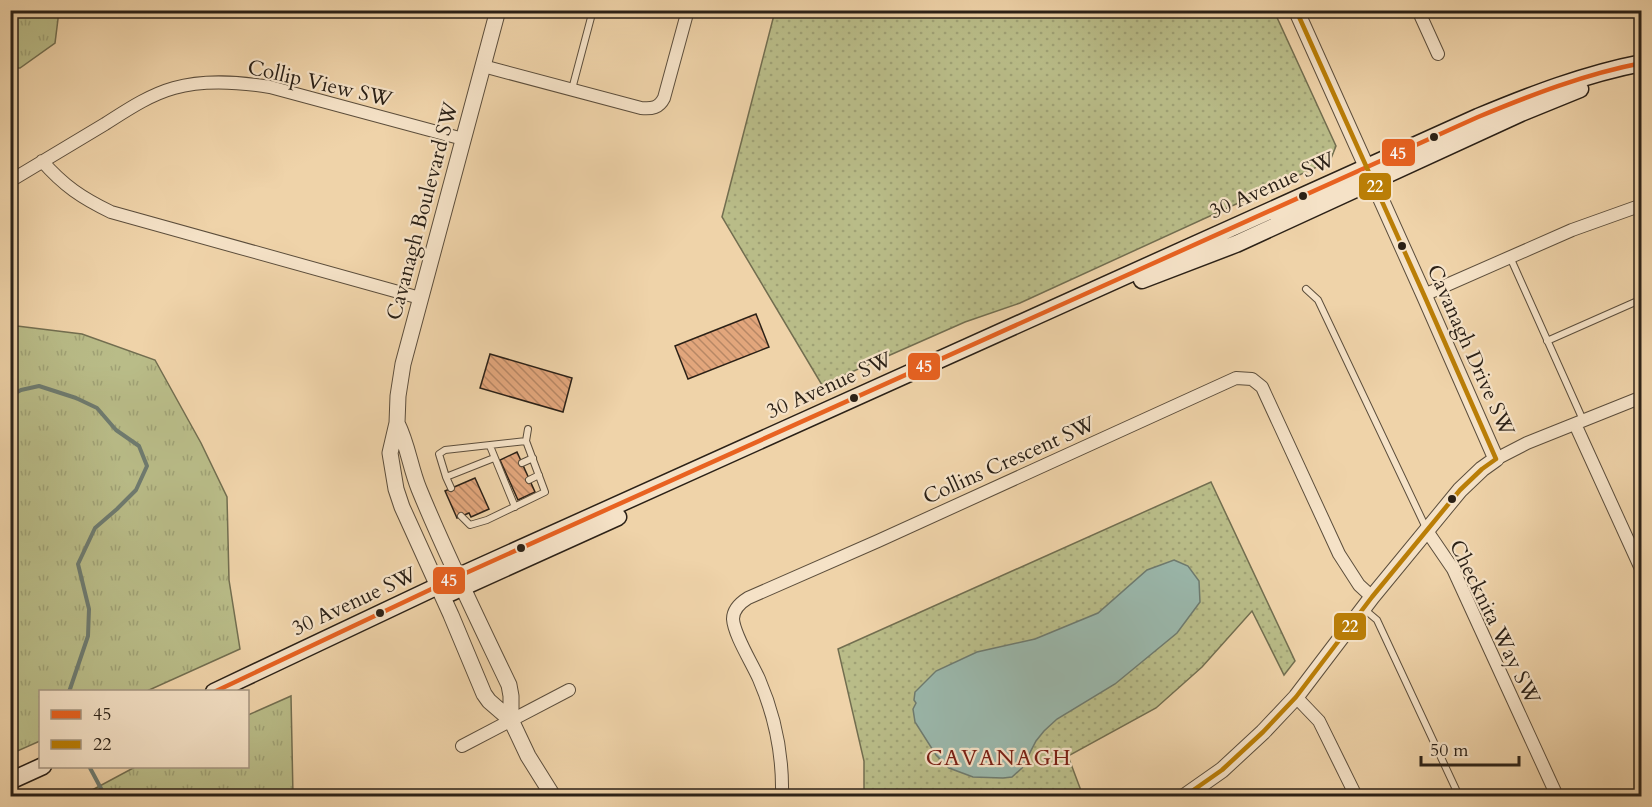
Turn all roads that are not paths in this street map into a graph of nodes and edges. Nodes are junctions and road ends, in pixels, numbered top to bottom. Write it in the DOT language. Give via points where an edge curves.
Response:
graph roads {
  1 [pos="498,10"];
  2 [pos="593,10"];
  3 [pos="688,10"];
  4 [pos="1296,10"];
  5 [pos="1419,10"];
  6 [pos="1438,54"];
  7 [pos="1638,64"];
  8 [pos="483,66"];
  9 [pos="572,89"];
  10 [pos="463,139"];
  11 [pos="42,161"];
  12 [pos="1369,174"];
  13 [pos="10,181"];
  14 [pos="1641,205"];
  15 [pos="1509,257"];
  16 [pos="1306,289"];
  17 [pos="1424,295"];
  18 [pos="420,298"];
  19 [pos="1641,299"];
  20 [pos="1547,341"];
  21 [pos="1641,398"];
  22 [pos="1579,422"];
  23 [pos="398,423"];
  24 [pos="528,429"];
  25 [pos="526,441"];
  26 [pos="490,446"];
  27 [pos="494,458"];
  28 [pos="532,458"];
  29 [pos="1496,459"];
  30 [pos="522,463"];
  31 [pos="539,475"];
  32 [pos="446,477"];
  33 [pos="530,480"];
  34 [pos="451,488"];
  35 [pos="515,507"];
  36 [pos="461,516"];
  37 [pos="1427,531"];
  38 [pos="1641,571"];
  39 [pos="459,582"];
  40 [pos="440,591"];
  41 [pos="1368,603"];
  42 [pos="218,690"];
  43 [pos="226,690"];
  44 [pos="569,690"];
  45 [pos="1296,697"];
  46 [pos="511,720"];
  47 [pos="462,746"];
  48 [pos="40,768"];
  49 [pos="10,781"];
  50 [pos="554,796"];
  51 [pos="782,796"];
  52 [pos="1185,796"];
  53 [pos="1356,796"];
  54 [pos="1459,796"];
  55 [pos="1557,796"];
  1 -- 8 [label="street, Cavanagh Boulevard SW"];
  2 -- 9 [label="lane"];
  3 -- 9 [label="street" via="661,104 641,108"];
  4 -- 12 [label="street, Cavanagh Drive SW"];
  5 -- 6 [label="street"];
  7 -- 12 [label="main road, 30 Avenue SW" via="1535,94 1478,117"];
  8 -- 9 [label="street"];
  8 -- 10 [label="street, Cavanagh Boulevard SW"];
  10 -- 11 [label="street, Collip View SW" via="270,87 212,83 175,87 158,94"];
  10 -- 18 [label="street, Cavanagh Boulevard SW"];
  11 -- 13 [label="street, Collip View SW"];
  11 -- 18 [label="street" via="74,192 111,212"];
  12 -- 17 [label="street, Cavanagh Drive SW"];
  12 -- 39 [label="main road, 30 Avenue SW"];
  14 -- 15 [label="street"];
  15 -- 17 [label="street"];
  15 -- 20 [label="lane"];
  16 -- 37 [label="lane" via="1318,300"];
  17 -- 29 [label="street, Cavanagh Drive SW"];
  18 -- 23 [label="street, Cavanagh Boulevard SW" via="400,380"];
  19 -- 20 [label="lane"];
  20 -- 22 [label="lane"];
  21 -- 22 [label="street"];
  22 -- 29 [label="street"];
  22 -- 38 [label="street"];
  23 -- 39 [label="street" via="418,485"];
  23 -- 40 [label="street" via="390,453 396,489"];
  24 -- 25 [label="lane"];
  25 -- 26 [label="lane"];
  25 -- 28 [label="lane"];
  26 -- 27 [label="lane"];
  26 -- 32 [label="lane" via="445,450 439,454"];
  27 -- 32 [label="lane"];
  27 -- 35 [label="lane"];
  28 -- 30 [label="lane"];
  28 -- 31 [label="lane"];
  29 -- 37 [label="street, Cavanagh Drive SW" via="1471,478"];
  31 -- 33 [label="lane"];
  31 -- 35 [label="lane" via="545,492"];
  32 -- 34 [label="lane"];
  35 -- 36 [label="lane" via="470,525"];
  37 -- 41 [label="street, Cavanagh Drive SW"];
  37 -- 55 [label="street, Checknita Way SW" via="1453,569"];
  39 -- 40 [label="main road, 30 Avenue SW"];
  39 -- 46 [label="street" via="508,685"];
  40 -- 42 [label="main road, 30 Avenue SW"];
  40 -- 43 [label="main road, 30 Avenue SW" via="261,679"];
  40 -- 46 [label="street" via="484,694"];
  41 -- 45 [label="street, Cavanagh Drive SW"];
  41 -- 51 [label="street, Collins Crescent SW" via="1339,554 1262,387 1252,379 1236,378 741,602 734,613 734,626 775,724"];
  41 -- 54 [label="lane"];
  44 -- 46 [label="street"];
  45 -- 52 [label="street, Cavanagh Drive SW" via="1228,764"];
  45 -- 53 [label="street" via="1319,721"];
  46 -- 47 [label="street"];
  46 -- 50 [label="street"];
  48 -- 49 [label="main road"];
}
